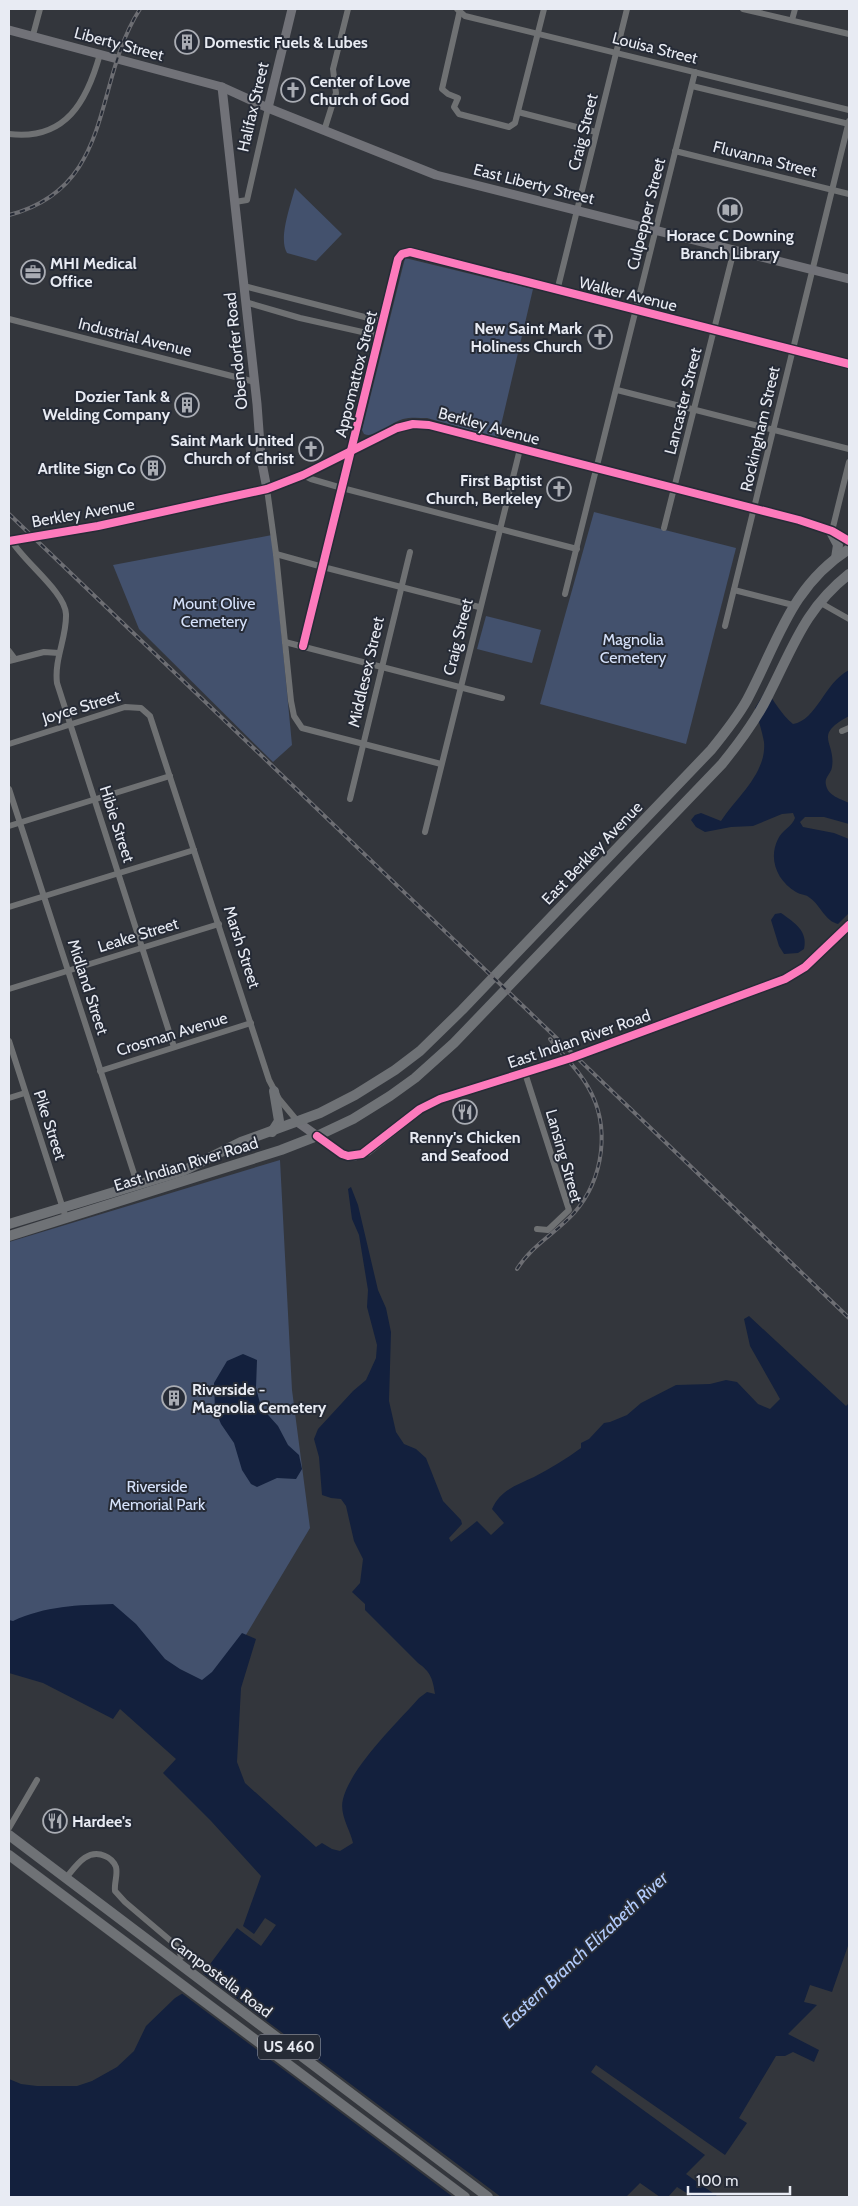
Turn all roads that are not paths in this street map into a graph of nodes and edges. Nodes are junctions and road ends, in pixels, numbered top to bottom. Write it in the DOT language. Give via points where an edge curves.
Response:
graph roads {
  1 [pos="40,9"];
  2 [pos="292,9"];
  3 [pos="348,9"];
  4 [pos="544,9"];
  5 [pos="627,9"];
  6 [pos="743,9"];
  7 [pos="795,9"];
  8 [pos="459,10"];
  9 [pos="792,20"];
  10 [pos="9,30"];
  11 [pos="538,34"];
  12 [pos="847,34"];
  13 [pos="33,36"];
  14 [pos="616,53"];
  15 [pos="100,54"];
  16 [pos="695,72"];
  17 [pos="692,86"];
  18 [pos="222,87"];
  19 [pos="771,91"];
  20 [pos="768,103"];
  21 [pos="268,108"];
  22 [pos="849,110"];
  23 [pos="518,112"];
  24 [pos="849,123"];
  25 [pos="324,131"];
  26 [pos="596,132"];
  27 [pos="9,134"];
  28 [pos="675,151"];
  29 [pos="832,189"];
  30 [pos="849,194"];
  31 [pos="235,202"];
  32 [pos="578,211"];
  33 [pos="656,231"];
  34 [pos="734,250"];
  35 [pos="401,255"];
  36 [pos="812,270"];
  37 [pos="849,279"];
  38 [pos="244,286"];
  39 [pos="557,290"];
  40 [pos="245,302"];
  41 [pos="636,310"];
  42 [pos="9,318"];
  43 [pos="384,322"];
  44 [pos="715,330"];
  45 [pos="380,336"];
  46 [pos="792,350"];
  47 [pos="849,364"];
  48 [pos="254,382"];
  49 [pos="617,390"];
  50 [pos="695,409"];
  51 [pos="774,430"];
  52 [pos="520,449"];
  53 [pos="849,449"];
  54 [pos="351,450"];
  55 [pos="849,462"];
  56 [pos="597,469"];
  57 [pos="303,475"];
  58 [pos="342,488"];
  59 [pos="675,488"];
  60 [pos="267,489"];
  61 [pos="754,508"];
  62 [pos="664,528"];
  63 [pos="499,529"];
  64 [pos="831,531"];
  65 [pos="849,540"];
  66 [pos="10,541"];
  67 [pos="577,549"];
  68 [pos="849,549"];
  69 [pos="410,552"];
  70 [pos="276,554"];
  71 [pos="836,558"];
  72 [pos="323,567"];
  73 [pos="849,574"];
  74 [pos="401,588"];
  75 [pos="734,590"];
  76 [pos="565,594"];
  77 [pos="819,602"];
  78 [pos="793,605"];
  79 [pos="479,607"];
  80 [pos="849,619"];
  81 [pos="725,626"];
  82 [pos="285,642"];
  83 [pos="303,646"];
  84 [pos="9,651"];
  85 [pos="59,653"];
  86 [pos="12,660"];
  87 [pos="382,666"];
  88 [pos="460,686"];
  89 [pos="502,698"];
  90 [pos="70,724"];
  91 [pos="849,728"];
  92 [pos="842,731"];
  93 [pos="9,744"];
  94 [pos="363,744"];
  95 [pos="162,753"];
  96 [pos="441,764"];
  97 [pos="170,776"];
  98 [pos="9,789"];
  99 [pos="94,799"];
  100 [pos="350,799"];
  101 [pos="20,822"];
  102 [pos="9,826"];
  103 [pos="425,832"];
  104 [pos="194,850"];
  105 [pos="118,873"];
  106 [pos="44,896"];
  107 [pos="9,907"];
  108 [pos="219,924"];
  109 [pos="849,925"];
  110 [pos="142,948"];
  111 [pos="68,970"];
  112 [pos="9,989"];
  113 [pos="251,1023"];
  114 [pos="9,1042"];
  115 [pos="174,1047"];
  116 [pos="100,1071"];
  117 [pos="526,1073"];
  118 [pos="274,1091"];
  119 [pos="25,1093"];
  120 [pos="9,1098"];
  121 [pos="298,1122"];
  122 [pos="272,1132"];
  123 [pos="317,1136"];
  124 [pos="139,1190"];
  125 [pos="64,1213"];
  126 [pos="9,1224"];
  127 [pos="537,1229"];
  128 [pos="9,1236"];
  129 [pos="38,1780"];
  130 [pos="9,1828"];
  131 [pos="9,1835"];
  132 [pos="9,1855"];
  133 [pos="66,1878"];
  134 [pos="181,1957"];
  135 [pos="465,2197"];
  136 [pos="488,2197"];
  1 -- 13 [label="street"];
  2 -- 21 [label="street, Halifax Street"];
  3 -- 25 [label="street" via="333,69 336,92"];
  4 -- 11 [label="street"];
  5 -- 14 [label="street, Craig Street"];
  6 -- 9 [label="street"];
  7 -- 9 [label="street"];
  8 -- 11 [label="street, Louisa Street" via="465,16"];
  8 -- 23 [label="street" via="442,87 458,98 454,107 459,114 506,127 515,123"];
  9 -- 12 [label="street"];
  10 -- 13 [label="street, Liberty Street"];
  11 -- 14 [label="street, Louisa Street"];
  11 -- 23 [label="street"];
  13 -- 15 [label="street, Liberty Street"];
  14 -- 16 [label="street, Louisa Street"];
  14 -- 26 [label="street, Craig Street"];
  15 -- 18 [label="street, Liberty Street"];
  15 -- 27 [label="street" via="90,88 70,116 43,132"];
  16 -- 17 [label="street, Culpepper Street"];
  16 -- 19 [label="street, Louisa Street"];
  17 -- 20 [label="street, Louisa Street"];
  17 -- 28 [label="street, Culpepper Street"];
  18 -- 21 [label="street, East Liberty Street"];
  18 -- 31 [label="street, Obendorfer Road"];
  19 -- 20 [label="street"];
  19 -- 22 [label="street, Louisa Street"];
  20 -- 24 [label="street, Louisa Street"];
  21 -- 25 [label="street, East Liberty Street"];
  21 -- 31 [label="street, Halifax Street" via="247,200"];
  23 -- 26 [label="street"];
  24 -- 29 [label="street, Rockingham Street"];
  25 -- 32 [label="street, East Liberty Street" via="436,175"];
  26 -- 32 [label="street, Craig Street"];
  28 -- 29 [label="street, Fluvanna Street"];
  28 -- 33 [label="street, Culpepper Street"];
  29 -- 30 [label="street, Fluvanna Street"];
  29 -- 36 [label="street, Rockingham Street"];
  31 -- 38 [label="street, Obendorfer Road"];
  32 -- 33 [label="street, East Liberty Street"];
  32 -- 39 [label="street, Craig Street"];
  33 -- 34 [label="street, East Liberty Street"];
  33 -- 41 [label="street, Culpepper Street"];
  34 -- 36 [label="street, East Liberty Street"];
  34 -- 44 [label="street, Lancaster Street"];
  35 -- 39 [label="street, Walker Avenue" via="410,252"];
  35 -- 43 [label="street, Appomattox Street"];
  36 -- 37 [label="street, East Liberty Street"];
  36 -- 46 [label="street, Rockingham Street"];
  38 -- 40 [label="street, Obendorfer Road"];
  38 -- 43 [label="street"];
  39 -- 41 [label="street, Walker Avenue"];
  40 -- 45 [label="street"];
  40 -- 48 [label="street, Obendorfer Road"];
  41 -- 44 [label="street, Walker Avenue"];
  41 -- 49 [label="street, Culpepper Street"];
  42 -- 48 [label="street, Industrial Avenue"];
  43 -- 45 [label="street, Appomattox Street"];
  44 -- 46 [label="street, Walker Avenue"];
  44 -- 50 [label="street, Lancaster Street"];
  45 -- 54 [label="street, Appomattox Street"];
  46 -- 47 [label="street, Walker Avenue"];
  46 -- 51 [label="street, Rockingham Street"];
  48 -- 60 [label="street, Obendorfer Road"];
  49 -- 50 [label="street"];
  49 -- 56 [label="street, Culpepper Street"];
  50 -- 51 [label="street"];
  50 -- 59 [label="street, Lancaster Street"];
  51 -- 53 [label="street"];
  51 -- 61 [label="street, Rockingham Street"];
  52 -- 54 [label="street, Berkley Avenue" via="430,425 413,424"];
  52 -- 56 [label="street, Berkley Avenue"];
  52 -- 63 [label="street, Craig Street"];
  54 -- 57 [label="street, Berkley Avenue"];
  54 -- 58 [label="street, Appomattox Street"];
  55 -- 64 [label="street"];
  56 -- 59 [label="street, Berkley Avenue"];
  56 -- 67 [label="street, Culpepper Street"];
  57 -- 58 [label="street"];
  57 -- 60 [label="street, Berkley Avenue"];
  58 -- 63 [label="street"];
  58 -- 72 [label="street, Appomattox Street"];
  59 -- 61 [label="street, Berkley Avenue"];
  59 -- 62 [label="street, Lancaster Street"];
  60 -- 66 [label="street, Berkley Avenue" via="98,526"];
  60 -- 70 [label="street, Obendorfer Road"];
  61 -- 64 [label="street, Berkley Avenue"];
  61 -- 75 [label="street, Rockingham Street"];
  63 -- 67 [label="street"];
  63 -- 79 [label="street, Craig Street"];
  64 -- 65 [label="street, Berkley Avenue"];
  64 -- 71 [label="main road" via="838,545"];
  66 -- 85 [label="street, Hibie Street" via="58,594 65,607 66,624"];
  67 -- 76 [label="street, Culpepper Street"];
  68 -- 71 [label="main road, East Berkley Avenue"];
  69 -- 74 [label="street, Middlesex Street"];
  70 -- 72 [label="street"];
  70 -- 82 [label="street, Obendorfer Road"];
  71 -- 78 [label="main road, East Berkley Avenue" via="815,577"];
  72 -- 74 [label="street"];
  72 -- 83 [label="street, Appomattox Street"];
  73 -- 77 [label="main road, East Berkley Avenue"];
  74 -- 79 [label="street"];
  74 -- 87 [label="street, Middlesex Street"];
  75 -- 78 [label="street"];
  75 -- 81 [label="street, Rockingham Street"];
  77 -- 80 [label="street"];
  77 -- 123 [label="main road, East Berkley Avenue" via="800,631 750,727 722,764 474,1023 415,1078 372,1108"];
  78 -- 121 [label="main road, East Berkley Avenue" via="746,702 711,750 420,1051 355,1095"];
  79 -- 88 [label="street, Craig Street"];
  82 -- 83 [label="street"];
  82 -- 94 [label="street, Obendorfer Road" via="291,701 294,716 302,728"];
  83 -- 87 [label="street"];
  84 -- 86 [label="street"];
  85 -- 86 [label="street" via="44,652"];
  85 -- 90 [label="street, Hibie Street" via="57,683"];
  87 -- 88 [label="street"];
  87 -- 94 [label="street, Middlesex Street"];
  88 -- 89 [label="street"];
  88 -- 96 [label="street, Craig Street"];
  90 -- 93 [label="street, Joyce Street"];
  90 -- 95 [label="street, Joyce Street" via="137,706 150,716"];
  90 -- 99 [label="street, Hibie Street"];
  91 -- 92 [label="street"];
  94 -- 96 [label="street"];
  94 -- 100 [label="street, Middlesex Street"];
  95 -- 97 [label="street, Marsh Street"];
  96 -- 103 [label="street, Craig Street"];
  97 -- 99 [label="street"];
  97 -- 104 [label="street, Marsh Street"];
  98 -- 101 [label="street, Midland Street"];
  99 -- 101 [label="street"];
  99 -- 105 [label="street, Hibie Street"];
  101 -- 102 [label="street"];
  101 -- 106 [label="street, Midland Street"];
  104 -- 105 [label="street"];
  104 -- 108 [label="street, Marsh Street"];
  105 -- 106 [label="street"];
  105 -- 110 [label="street, Hibie Street"];
  106 -- 107 [label="street"];
  106 -- 111 [label="street, Midland Street"];
  108 -- 110 [label="street, Leake Street"];
  108 -- 113 [label="street, Marsh Street"];
  109 -- 117 [label="street, East Indian River Road" via="805,967 785,979"];
  110 -- 111 [label="street, Leake Street"];
  110 -- 115 [label="street, Hibie Street"];
  111 -- 112 [label="street, Leake Street"];
  111 -- 116 [label="street, Midland Street"];
  113 -- 115 [label="street, Crosman Avenue"];
  113 -- 118 [label="street, Marsh Street"];
  114 -- 119 [label="street, Pike Street"];
  115 -- 116 [label="street, Crosman Avenue"];
  116 -- 124 [label="street, Midland Street"];
  117 -- 123 [label="street, East Indian River Road" via="430,1104 362,1154 342,1154"];
  117 -- 127 [label="street, Lansing Street" via="569,1210 548,1230"];
  118 -- 121 [label="street, Marsh Street"];
  118 -- 122 [label="main road" via="279,1121"];
  119 -- 120 [label="street"];
  119 -- 125 [label="street, Pike Street"];
  121 -- 122 [label="main road, East Indian River Road"];
  121 -- 123 [label="street, Marsh Street"];
  122 -- 124 [label="main road, East Indian River Road" via="241,1142"];
  123 -- 124 [label="main road, East Indian River Road" via="281,1150"];
  124 -- 125 [label="main road, East Indian River Road"];
  125 -- 126 [label="main road, East Indian River Road"];
  125 -- 128 [label="main road, East Indian River Road"];
  129 -- 130 [label="street"];
  131 -- 133 [label="main road, Campostella Road / US 460"];
  132 -- 135 [label="main road, Campostella Road / US 460"];
  133 -- 134 [label="street" via="91,1854 110,1858 116,1867 115,1891 178,1948"];
  133 -- 136 [label="main road, Campostella Road / US 460"];
}
